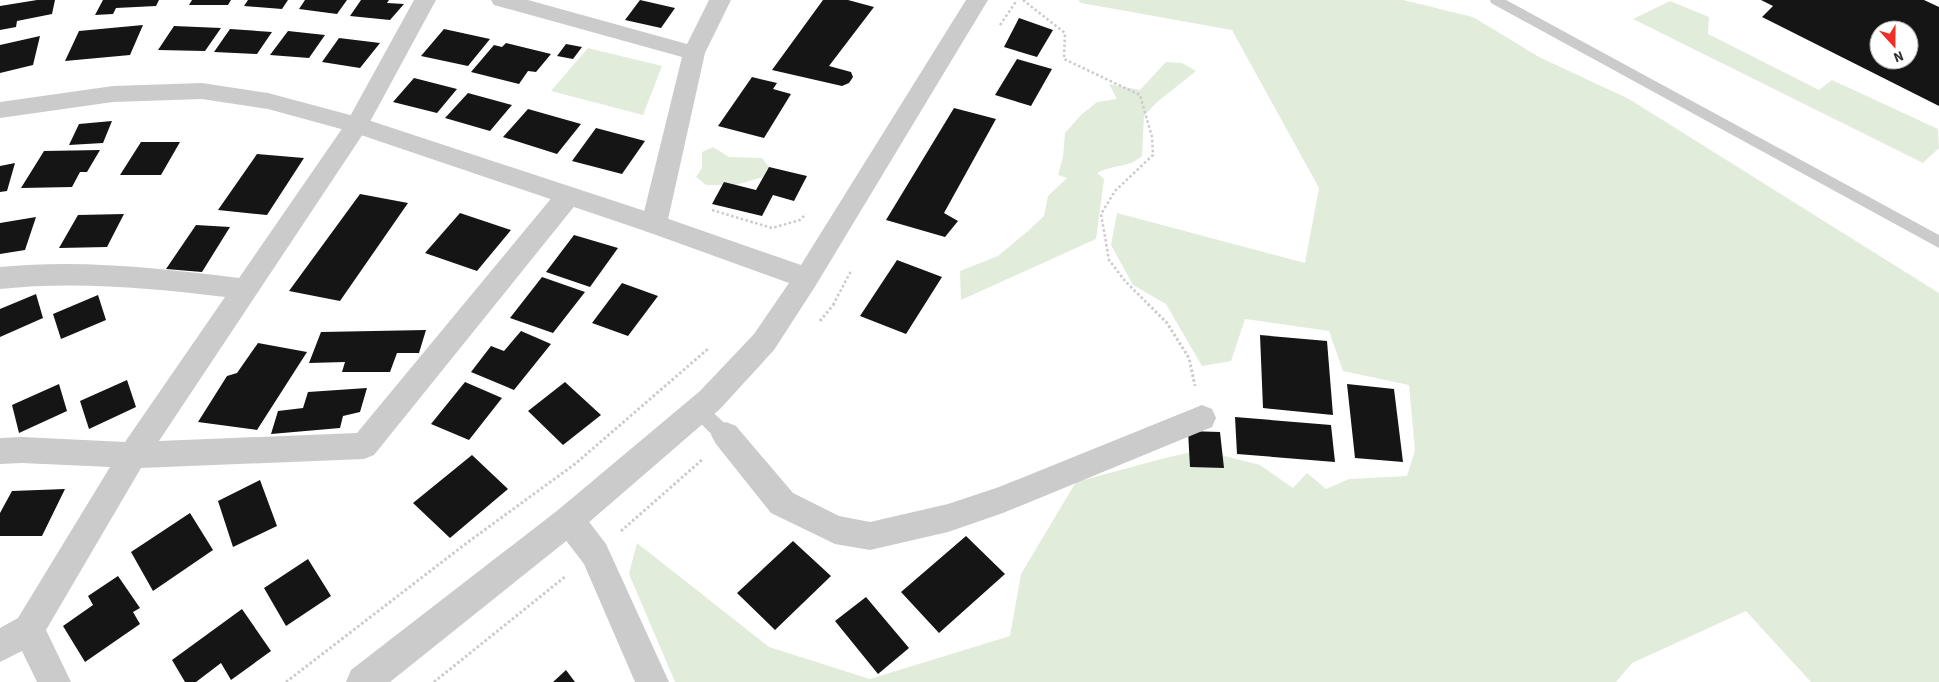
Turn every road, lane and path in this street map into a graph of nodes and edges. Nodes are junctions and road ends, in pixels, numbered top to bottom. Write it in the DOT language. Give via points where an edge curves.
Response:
graph roads {
  1 [pos="424,0"];
  2 [pos="502,0"];
  3 [pos="720,0"];
  4 [pos="977,0"];
  5 [pos="1023,0"];
  6 [pos="1496,0"];
  7 [pos="694,53"];
  8 [pos="0,110"];
  9 [pos="357,125"];
  10 [pos="661,194"];
  11 [pos="568,196"];
  12 [pos="807,213"];
  13 [pos="654,224"];
  14 [pos="1938,240"];
  15 [pos="0,278"];
  16 [pos="807,278"];
  17 [pos="245,289"];
  18 [pos="709,348"];
  19 [pos="699,410"];
  20 [pos="1202,418"];
  21 [pos="726,435"];
  22 [pos="0,451"];
  23 [pos="133,455"];
  24 [pos="570,520"];
  25 [pos="556,584"];
  26 [pos="29,628"];
  27 [pos="0,646"];
  28 [pos="54,682"];
  29 [pos="286,682"];
  30 [pos="363,682"];
  31 [pos="434,682"];
  32 [pos="652,682"];
  1 -- 9 [label="street"];
  2 -- 7 [label="street"];
  3 -- 7 [label="street"];
  4 -- 16 [label="street"];
  5 -- 20 [label="path" via="1065,32 1064,59 1140,95 1152,136 1153,155 1115,191 1101,214 1109,260 1167,323 1189,358"];
  6 -- 14 [label="lane"];
  7 -- 10 [label="street"];
  8 -- 9 [label="street" via="113,94 202,91 268,101"];
  9 -- 11 [label="street"];
  9 -- 17 [label="street"];
  10 -- 12 [label="path" via="772,228 800,220"];
  10 -- 13 [label="street"];
  11 -- 13 [label="street"];
  11 -- 23 [label="street" via="364,446"];
  13 -- 16 [label="street"];
  15 -- 17 [label="street" via="30,274 135,276"];
  16 -- 19 [label="street" via="764,342"];
  17 -- 23 [label="street"];
  18 -- 29 [label="path" via="575,464"];
  19 -- 21 [label="lane"];
  19 -- 24 [label="street"];
  20 -- 21 [label="street" via="1003,499 948,518 870,536 835,530 782,503"];
  22 -- 23 [label="street"];
  23 -- 26 [label="street"];
  24 -- 30 [label="street"];
  24 -- 32 [label="street" via="595,554"];
  25 -- 31 [label="path"];
  26 -- 27 [label="street"];
  26 -- 28 [label="street"];
}
